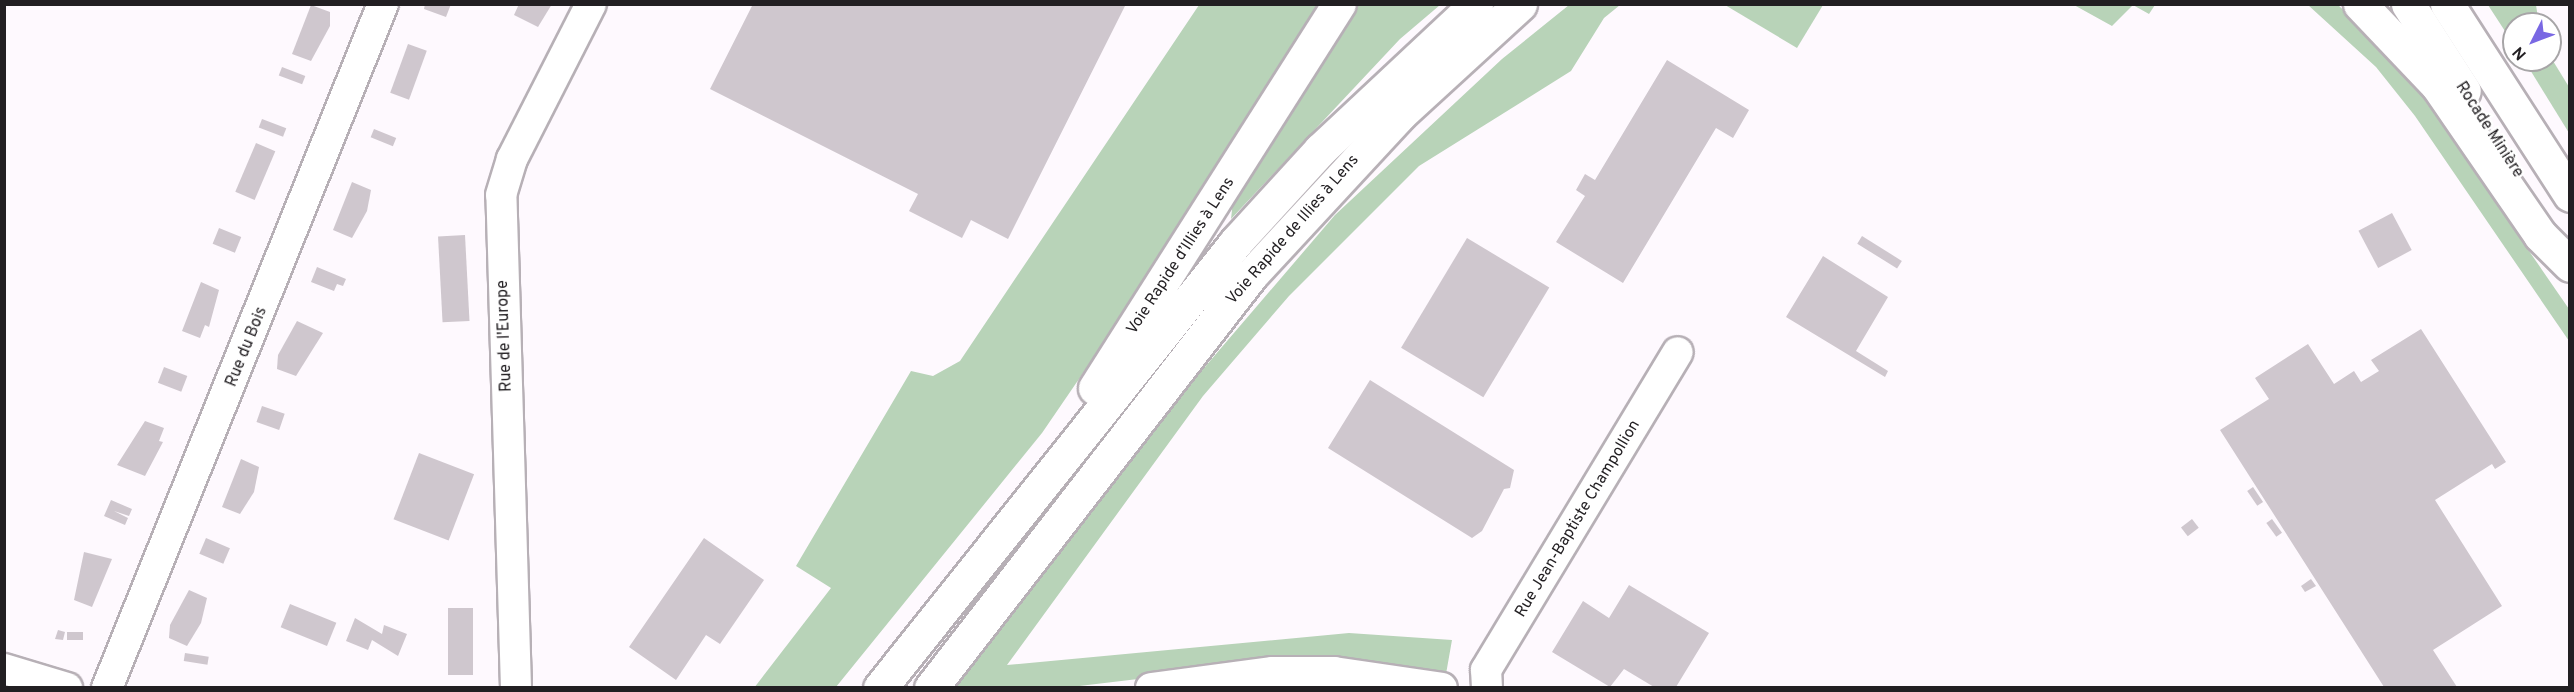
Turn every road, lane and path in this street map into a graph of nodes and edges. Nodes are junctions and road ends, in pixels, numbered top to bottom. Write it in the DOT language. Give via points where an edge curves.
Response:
graph roads {
  1 [pos="383,4"];
  2 [pos="591,4"];
  3 [pos="1339,4"];
  4 [pos="1476,4"];
  5 [pos="1520,4"];
  6 [pos="2360,4"];
  7 [pos="2408,4"];
  8 [pos="2447,4"];
  9 [pos="2570,195"];
  10 [pos="2570,255"];
  11 [pos="2570,266"];
  12 [pos="1678,352"];
  13 [pos="1026,508"];
  14 [pos="4,669"];
  15 [pos="1364,682"];
  16 [pos="67,687"];
  17 [pos="107,687"];
  18 [pos="516,687"];
  19 [pos="880,687"];
  20 [pos="931,687"];
  21 [pos="1150,687"];
  22 [pos="1442,687"];
  23 [pos="1487,687"];
  1 -- 17 [label="street, Rue du Bois"];
  2 -- 18 [label="street, Rue de l'Europe" via="512,159 501,195"];
  3 -- 13 [label="highway, Voie Rapide d’Illies à Lens" via="1145,315 1046,456"];
  4 -- 13 [label="highway" via="1320,150 1236,243"];
  5 -- 20 [label="highway, Voie Rapide de Illies à Lens" via="1334,181 1251,275"];
  6 -- 11 [label="highway" via="2436,85 2540,235"];
  7 -- 10 [label="highway, Rocade Minière"];
  8 -- 9 [label="highway, Rocade Minière"];
  12 -- 23 [label="street, Rue Jean-Baptiste Champollion" via="1486,670"];
  13 -- 19 [label="highway"];
  14 -- 16 [label="street"];
  15 -- 21 [label="street" via="1273,672"];
  15 -- 22 [label="street"];
}
